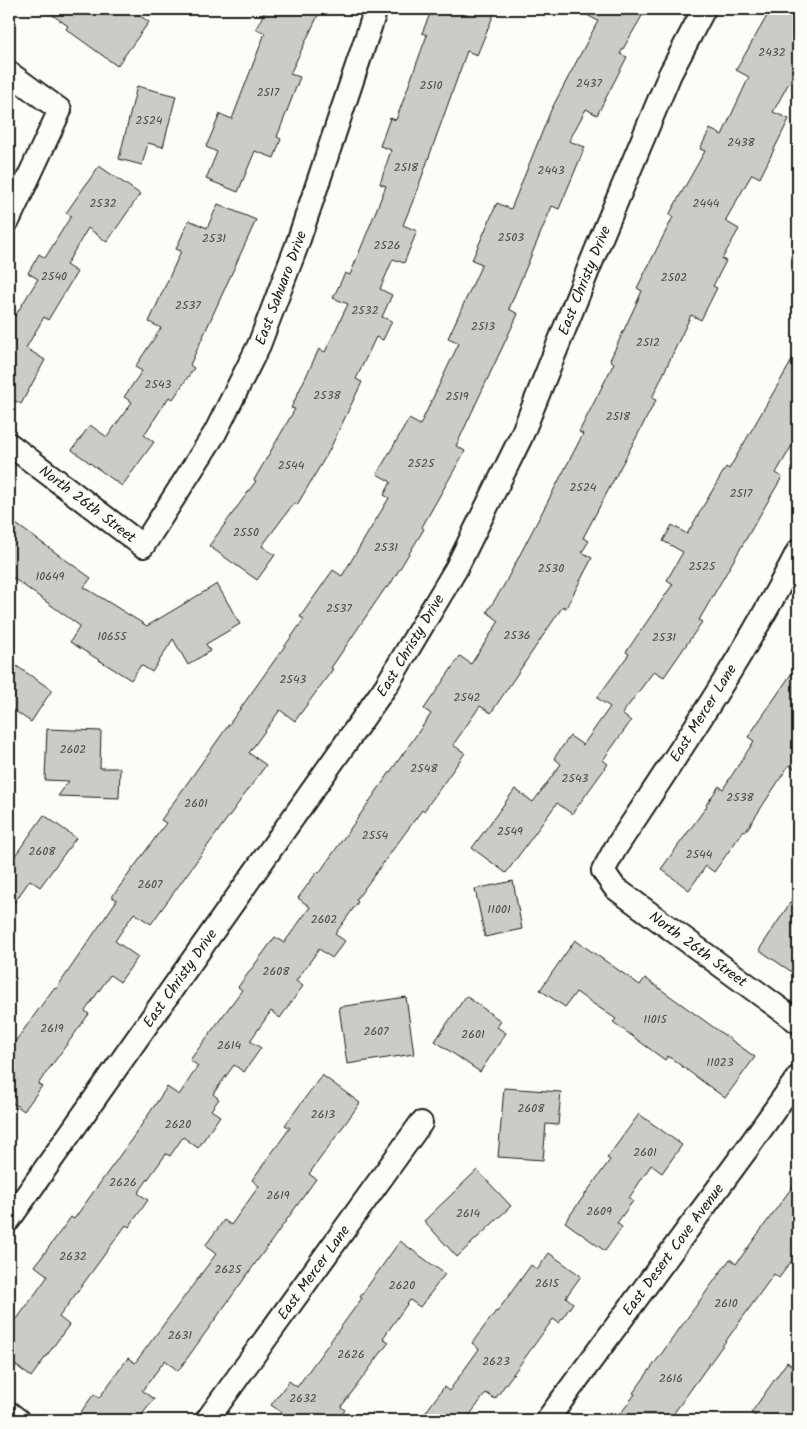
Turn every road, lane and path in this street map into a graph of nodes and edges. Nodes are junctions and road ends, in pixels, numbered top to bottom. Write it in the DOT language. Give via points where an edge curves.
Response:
graph roads {
  1 [pos="376,9"];
  2 [pos="704,9"];
  3 [pos="9,73"];
  4 [pos="9,219"];
  5 [pos="9,444"];
  6 [pos="143,546"];
  7 [pos="798,551"];
  8 [pos="603,872"];
  9 [pos="798,1022"];
  10 [pos="798,1077"];
  11 [pos="421,1123"];
  12 [pos="9,1220"];
  13 [pos="9,1413"];
  14 [pos="18,1420"];
  15 [pos="207,1420"];
  16 [pos="547,1420"];
  1 -- 6 [label="street, East Sahuaro Drive" via="297,245 259,345 215,433"];
  2 -- 12 [label="street, East Christy Drive" via="670,74 521,436 456,569 386,686"];
  3 -- 4 [label="street" via="60,110"];
  5 -- 6 [label="street, North 26th Street"];
  7 -- 8 [label="street, East Mercer Lane" via="706,710"];
  8 -- 9 [label="street, North 26th Street" via="616,888"];
  10 -- 16 [label="street, East Desert Cove Avenue"];
  11 -- 15 [label="street, East Mercer Lane"];
  13 -- 14 [label="street"];
}
